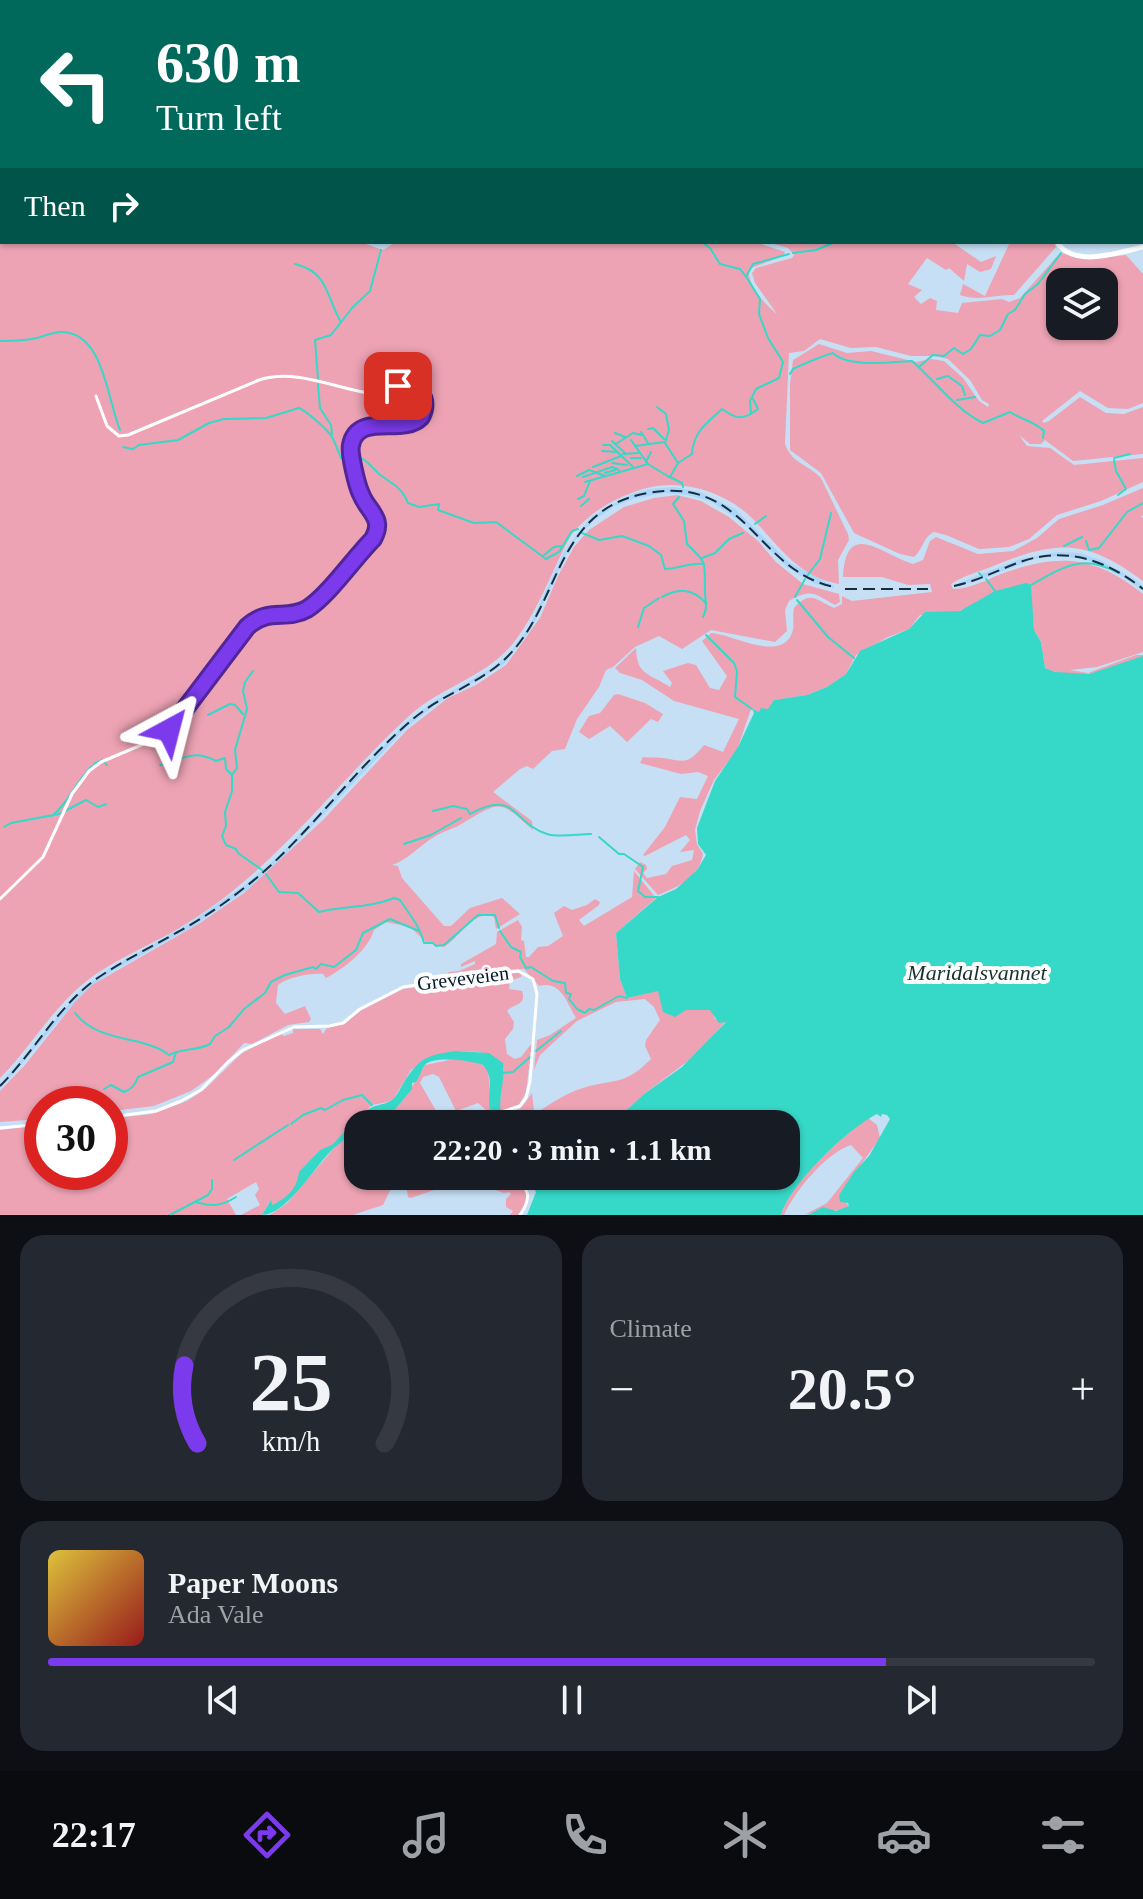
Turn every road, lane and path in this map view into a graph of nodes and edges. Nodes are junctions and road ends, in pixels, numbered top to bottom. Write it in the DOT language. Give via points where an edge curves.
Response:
graph roads {
  1 [pos="1059,244"];
  2 [pos="1143,247"];
  3 [pos="96,396"];
  4 [pos="0,899"];
  5 [pos="514,1110"];
  6 [pos="128,1115"];
  7 [pos="24,1126"];
  8 [pos="0,1128"];
  9 [pos="527,1190"];
  10 [pos="520,1215"];
  1 -- 2 [label="street" via="1067,252 1087,256"];
  3 -- 4 [label="street" via="107,426 119,436 273,376 380,395 411,385 425,403 414,423 369,426 352,442 359,491 378,519 373,539 309,607 261,616 247,627 166,732 89,771 72,794 43,857"];
  5 -- 6 [label="street, Greveveien" via="523,1104 530,1081 537,994 533,979 518,971 403,987 343,1023 294,1027 243,1050 201,1090 169,1107"];
  7 -- 8 [label="street"];
  9 -- 10 [label="street"];
}
